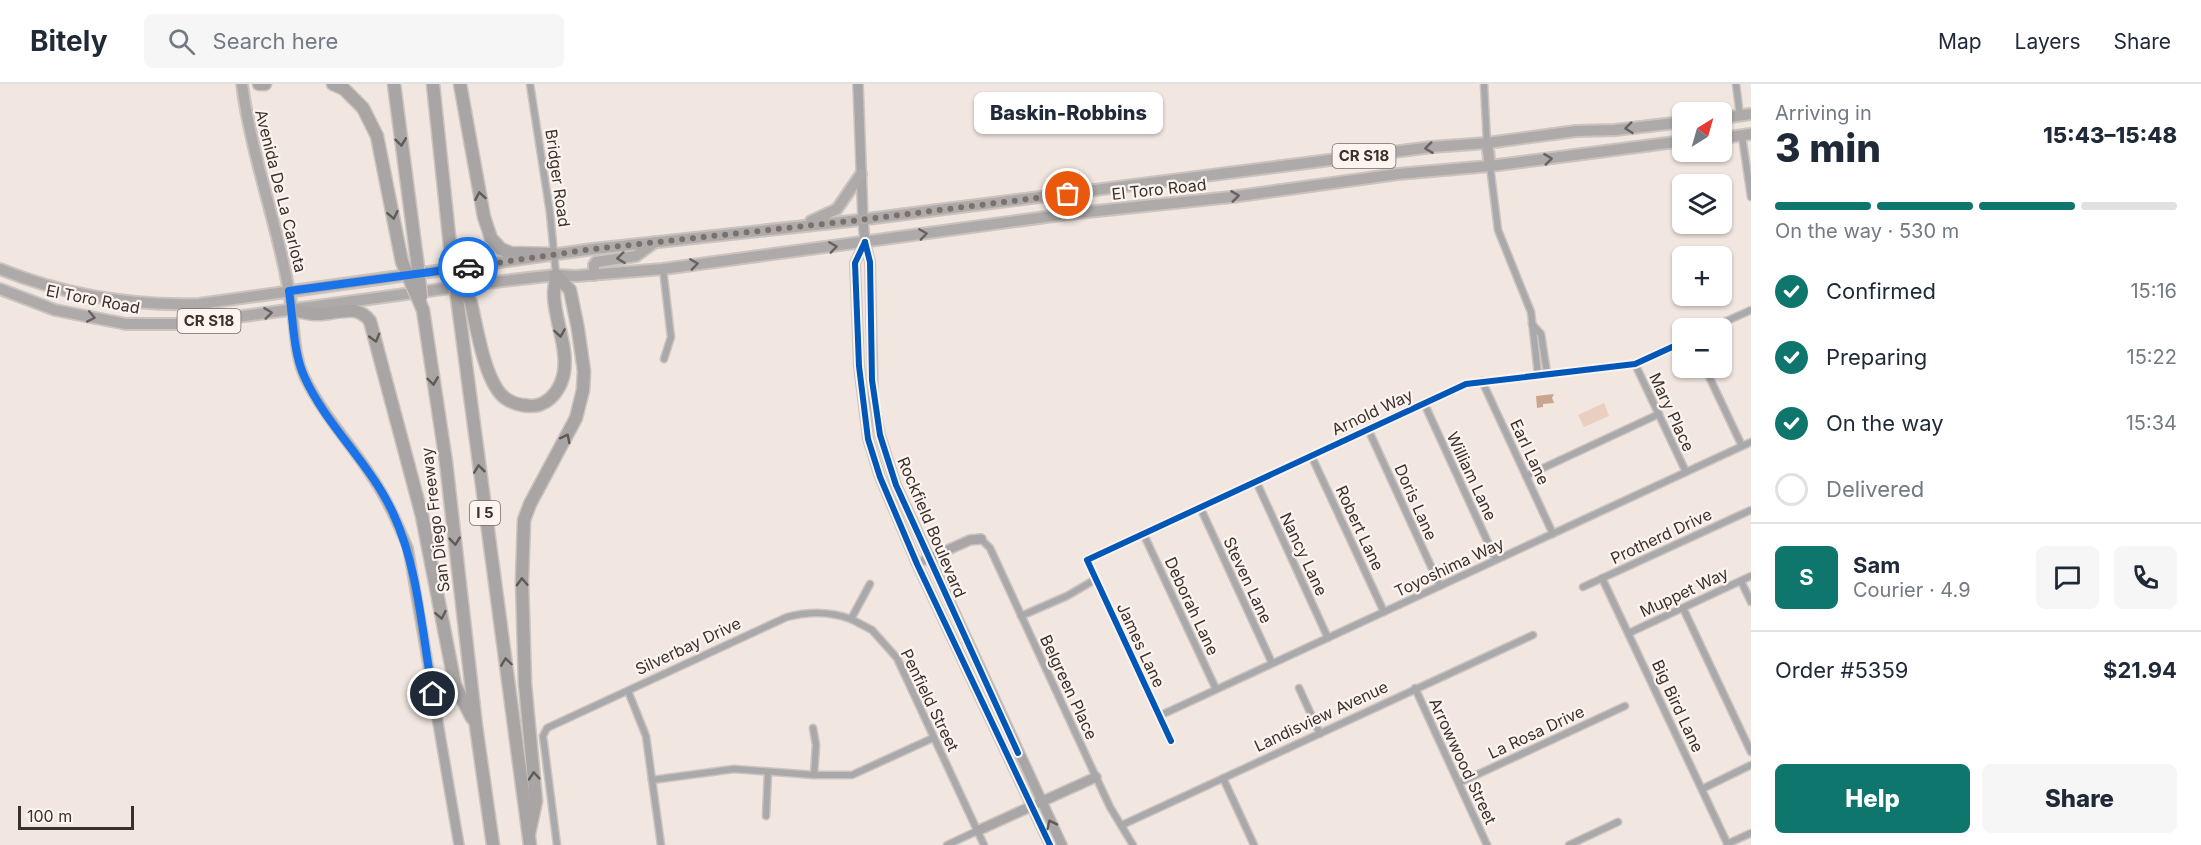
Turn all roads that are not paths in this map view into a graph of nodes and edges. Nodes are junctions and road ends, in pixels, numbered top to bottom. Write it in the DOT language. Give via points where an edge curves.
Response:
graph roads {
  1 [pos="242,84"];
  2 [pos="259,84"];
  3 [pos="265,84"];
  4 [pos="333,84"];
  5 [pos="394,84"];
  6 [pos="433,84"];
  7 [pos="460,84"];
  8 [pos="530,84"];
  9 [pos="858,84"];
  10 [pos="1484,84"];
  11 [pos="1736,84"];
  12 [pos="1745,115"];
  13 [pos="1672,123"];
  14 [pos="1747,135"];
  15 [pos="1732,137"];
  16 [pos="1672,142"];
  17 [pos="1487,143"];
  18 [pos="1490,166"];
  19 [pos="861,174"];
  20 [pos="1153,183"];
  21 [pos="1751,197"];
  22 [pos="1155,203"];
  23 [pos="863,220"];
  24 [pos="797,226"];
  25 [pos="655,242"];
  26 [pos="865,242"];
  27 [pos="554,255"];
  28 [pos="663,268"];
  29 [pos="0,269"];
  30 [pos="594,274"];
  31 [pos="556,275"];
  32 [pos="0,290"];
  33 [pos="289,291"];
  34 [pos="464,304"];
  35 [pos="292,310"];
  36 [pos="423,310"];
  37 [pos="1750,313"];
  38 [pos="1732,320"];
  39 [pos="1532,323"];
  40 [pos="1672,347"];
  41 [pos="664,359"];
  42 [pos="1635,364"];
  43 [pos="1547,373"];
  44 [pos="1538,374"];
  45 [pos="1710,378"];
  46 [pos="1482,381"];
  47 [pos="1424,403"];
  48 [pos="1659,414"];
  49 [pos="1368,429"];
  50 [pos="1751,442"];
  51 [pos="1742,446"];
  52 [pos="1311,455"];
  53 [pos="1686,472"];
  54 [pos="1526,476"];
  55 [pos="1256,481"];
  56 [pos="1200,507"];
  57 [pos="1751,510"];
  58 [pos="1143,533"];
  59 [pos="1553,534"];
  60 [pos="981,539"];
  61 [pos="929,558"];
  62 [pos="1087,560"];
  63 [pos="1496,560"];
  64 [pos="917,564"];
  65 [pos="1751,576"];
  66 [pos="1602,578"];
  67 [pos="1096,579"];
  68 [pos="1741,581"];
  69 [pos="870,584"];
  70 [pos="1440,586"];
  71 [pos="1583,587"];
  72 [pos="1751,602"];
  73 [pos="1683,608"];
  74 [pos="1384,612"];
  75 [pos="1021,616"];
  76 [pos="850,619"];
  77 [pos="1629,633"];
  78 [pos="1533,635"];
  79 [pos="1328,638"];
  80 [pos="1272,663"];
  81 [pos="1299,688"];
  82 [pos="1415,688"];
  83 [pos="1216,689"];
  84 [pos="628,691"];
  85 [pos="1625,706"];
  86 [pos="1159,716"];
  87 [pos="476,726"];
  88 [pos="813,728"];
  89 [pos="1320,734"];
  90 [pos="933,738"];
  91 [pos="1171,741"];
  92 [pos="1751,752"];
  93 [pos="1751,765"];
  94 [pos="768,772"];
  95 [pos="814,775"];
  96 [pos="1096,777"];
  97 [pos="1223,778"];
  98 [pos="651,780"];
  99 [pos="1458,783"];
  100 [pos="1702,789"];
  101 [pos="1041,803"];
  102 [pos="1031,807"];
  103 [pos="766,816"];
  104 [pos="1618,822"];
  105 [pos="1122,825"];
  106 [pos="977,831"];
  107 [pos="1751,833"];
  108 [pos="530,839"];
  109 [pos="1727,844"];
  110 [pos="459,845"];
  111 [pos="493,845"];
  112 [pos="557,845"];
  113 [pos="661,845"];
  114 [pos="947,845"];
  115 [pos="984,845"];
  116 [pos="1050,845"];
  117 [pos="1062,845"];
  118 [pos="1133,845"];
  119 [pos="1254,845"];
  120 [pos="1487,845"];
  121 [pos="1569,845"];
  1 -- 33 [label="main road, Avenida De La Carlota"];
  2 -- 3 [label="highway"];
  4 -- 36 [label="highway, one-way, bridge" via="344,89 370,118 402,262"];
  5 -- 36 [label="highway, San Diego Freeway / I 5, one-way, bridge"];
  6 -- 34 [label="highway, bridge" via="451,255"];
  27 -- 7 [label="highway, one-way" via="511,253 491,238"];
  8 -- 27 [label="street, Bridger Road"];
  9 -- 19 [label="main road"];
  10 -- 17 [label="street"];
  11 -- 12 [label="street"];
  12 -- 14 [label="main road"];
  13 -- 17 [label="main road, El Toro Road / CR S18, one-way"];
  14 -- 15 [label="main road"];
  14 -- 21 [label="street"];
  18 -- 16 [label="main road, El Toro Road / CR S18, one-way"];
  17 -- 18 [label="main road"];
  17 -- 20 [label="main road, El Toro Road / CR S18, one-way"];
  22 -- 18 [label="main road, El Toro Road / CR S18, one-way"];
  18 -- 39 [label="street" via="1498,230 1528,302"];
  19 -- 23 [label="main road"];
  19 -- 24 [label="main road" via="837,209"];
  20 -- 22 [label="main road"];
  20 -- 23 [label="main road, El Toro Road / CR S18"];
  26 -- 22 [label="main road, El Toro Road / CR S18, one-way"];
  23 -- 24 [label="main road, El Toro Road / CR S18"];
  23 -- 26 [label="main road"];
  24 -- 25 [label="main road, El Toro Road / CR S18"];
  25 -- 27 [label="main road, El Toro Road / CR S18"];
  25 -- 30 [label="main road, one-way" via="636,256 596,262"];
  28 -- 26 [label="main road, El Toro Road / CR S18, one-way"];
  26 -- 61 [label="main road, Rockfield Boulevard" via="870,262 872,380 880,435 896,484"];
  26 -- 64 [label="main road, Rockfield Boulevard" via="855,263 859,366 868,439"];
  27 -- 31 [label="street, Bridger Road"];
  27 -- 33 [label="main road, El Toro Road / CR S18"];
  28 -- 30 [label="main road, El Toro Road / CR S18"];
  28 -- 41 [label="street" via="671,337"];
  29 -- 33 [label="main road, El Toro Road / CR S18" via="62,291 160,305 199,304"];
  30 -- 31 [label="main road, El Toro Road / CR S18"];
  31 -- 34 [label="highway, one-way" via="554,294 564,374 551,398 539,405 515,403 496,388"];
  31 -- 35 [label="main road, El Toro Road / CR S18"];
  108 -- 31 [label="highway, one-way" via="536,801 525,684 524,520 576,418 584,371 570,290"];
  32 -- 35 [label="main road, El Toro Road / CR S18, one-way" via="55,310 126,324 184,324"];
  33 -- 35 [label="main road, Avenida De La Carlota"];
  108 -- 34 [label="highway, I 5, one-way"];
  35 -- 87 [label="highway, one-way" via="317,314 354,310 370,321 422,516 455,685"];
  35 -- 110 [label="main road, Avenida De La Carlota" via="305,378 371,475 408,548"];
  36 -- 87 [label="highway, San Diego Freeway / I 5, one-way" via="446,462"];
  37 -- 38 [label="street"];
  39 -- 43 [label="street" via="1541,334"];
  39 -- 44 [label="street"];
  40 -- 42 [label="street, Arnold Way"];
  42 -- 43 [label="street, Arnold Way"];
  42 -- 48 [label="street, Mary Place"];
  43 -- 44 [label="street, Arnold Way"];
  44 -- 46 [label="street, Arnold Way"];
  45 -- 51 [label="street"];
  46 -- 47 [label="street, Arnold Way"];
  46 -- 54 [label="street, Earl Lane"];
  47 -- 49 [label="street, Arnold Way"];
  47 -- 63 [label="street, William Lane"];
  48 -- 53 [label="street, Mary Place"];
  48 -- 54 [label="street"];
  49 -- 52 [label="street, Arnold Way"];
  49 -- 70 [label="street, Doris Lane"];
  50 -- 51 [label="street, Toyoshima Way"];
  51 -- 53 [label="street, Toyoshima Way"];
  52 -- 55 [label="street, Arnold Way"];
  52 -- 74 [label="street, Robert Lane"];
  53 -- 59 [label="street, Toyoshima Way"];
  54 -- 59 [label="street, Earl Lane"];
  55 -- 56 [label="street, Arnold Way"];
  55 -- 79 [label="street, Nancy Lane"];
  56 -- 58 [label="street, Arnold Way"];
  56 -- 80 [label="street, Steven Lane"];
  57 -- 66 [label="street, Protherd Drive"];
  58 -- 62 [label="street, Arnold Way"];
  58 -- 83 [label="street, Deborah Lane"];
  59 -- 63 [label="street, Toyoshima Way"];
  60 -- 61 [label="main road"];
  60 -- 75 [label="street, Belgreen Place" via="990,548"];
  61 -- 64 [label="main road"];
  61 -- 101 [label="main road, Rockfield Boulevard"];
  62 -- 67 [label="street, James Lane"];
  63 -- 70 [label="street, Toyoshima Way"];
  64 -- 102 [label="main road, Rockfield Boulevard"];
  65 -- 68 [label="street, Muppet Way"];
  66 -- 71 [label="street, Protherd Drive"];
  66 -- 77 [label="street, Big Bird Lane"];
  67 -- 75 [label="street"];
  67 -- 86 [label="street, James Lane"];
  68 -- 72 [label="street"];
  68 -- 73 [label="street, Muppet Way"];
  69 -- 76 [label="street"];
  70 -- 74 [label="street, Toyoshima Way"];
  73 -- 77 [label="street, Muppet Way"];
  73 -- 92 [label="street"];
  74 -- 79 [label="street, Toyoshima Way"];
  75 -- 96 [label="street, Belgreen Place"];
  76 -- 84 [label="street, Silverbay Drive" via="817,612 787,618"];
  76 -- 90 [label="street, Penfield Street" via="872,630 897,658"];
  77 -- 100 [label="street, Big Bird Lane"];
  78 -- 82 [label="street, Landisview Avenue"];
  79 -- 80 [label="street, Toyoshima Way"];
  80 -- 83 [label="street, Toyoshima Way"];
  81 -- 89 [label="street"];
  82 -- 89 [label="street, Landisview Avenue"];
  82 -- 99 [label="street, Arrowwood Street"];
  83 -- 86 [label="street, Toyoshima Way"];
  84 -- 98 [label="street" via="645,729"];
  84 -- 112 [label="street, Silverbay Drive" via="544,732"];
  85 -- 99 [label="street, La Rosa Drive"];
  86 -- 91 [label="street, James Lane"];
  87 -- 111 [label="highway, San Diego Freeway / I 5"];
  88 -- 95 [label="street"];
  89 -- 97 [label="street, Landisview Avenue"];
  90 -- 95 [label="street" via="859,773 838,777"];
  90 -- 106 [label="street, Penfield Street"];
  93 -- 100 [label="street"];
  94 -- 95 [label="street"];
  94 -- 98 [label="street" via="734,769"];
  94 -- 103 [label="street"];
  96 -- 101 [label="main road"];
  96 -- 105 [label="street, Belgreen Place"];
  97 -- 105 [label="street, Landisview Avenue"];
  97 -- 119 [label="street"];
  98 -- 113 [label="street"];
  99 -- 120 [label="street, Arrowwood Street"];
  100 -- 109 [label="street, Big Bird Lane"];
  101 -- 102 [label="main road"];
  117 -- 101 [label="main road, Rockfield Boulevard, one-way"];
  102 -- 106 [label="main road"];
  102 -- 116 [label="main road, Rockfield Boulevard"];
  104 -- 121 [label="street"];
  105 -- 118 [label="street, Belgreen Place"];
  106 -- 114 [label="street"];
  106 -- 115 [label="street, Penfield Street"];
  107 -- 109 [label="street"];
}
